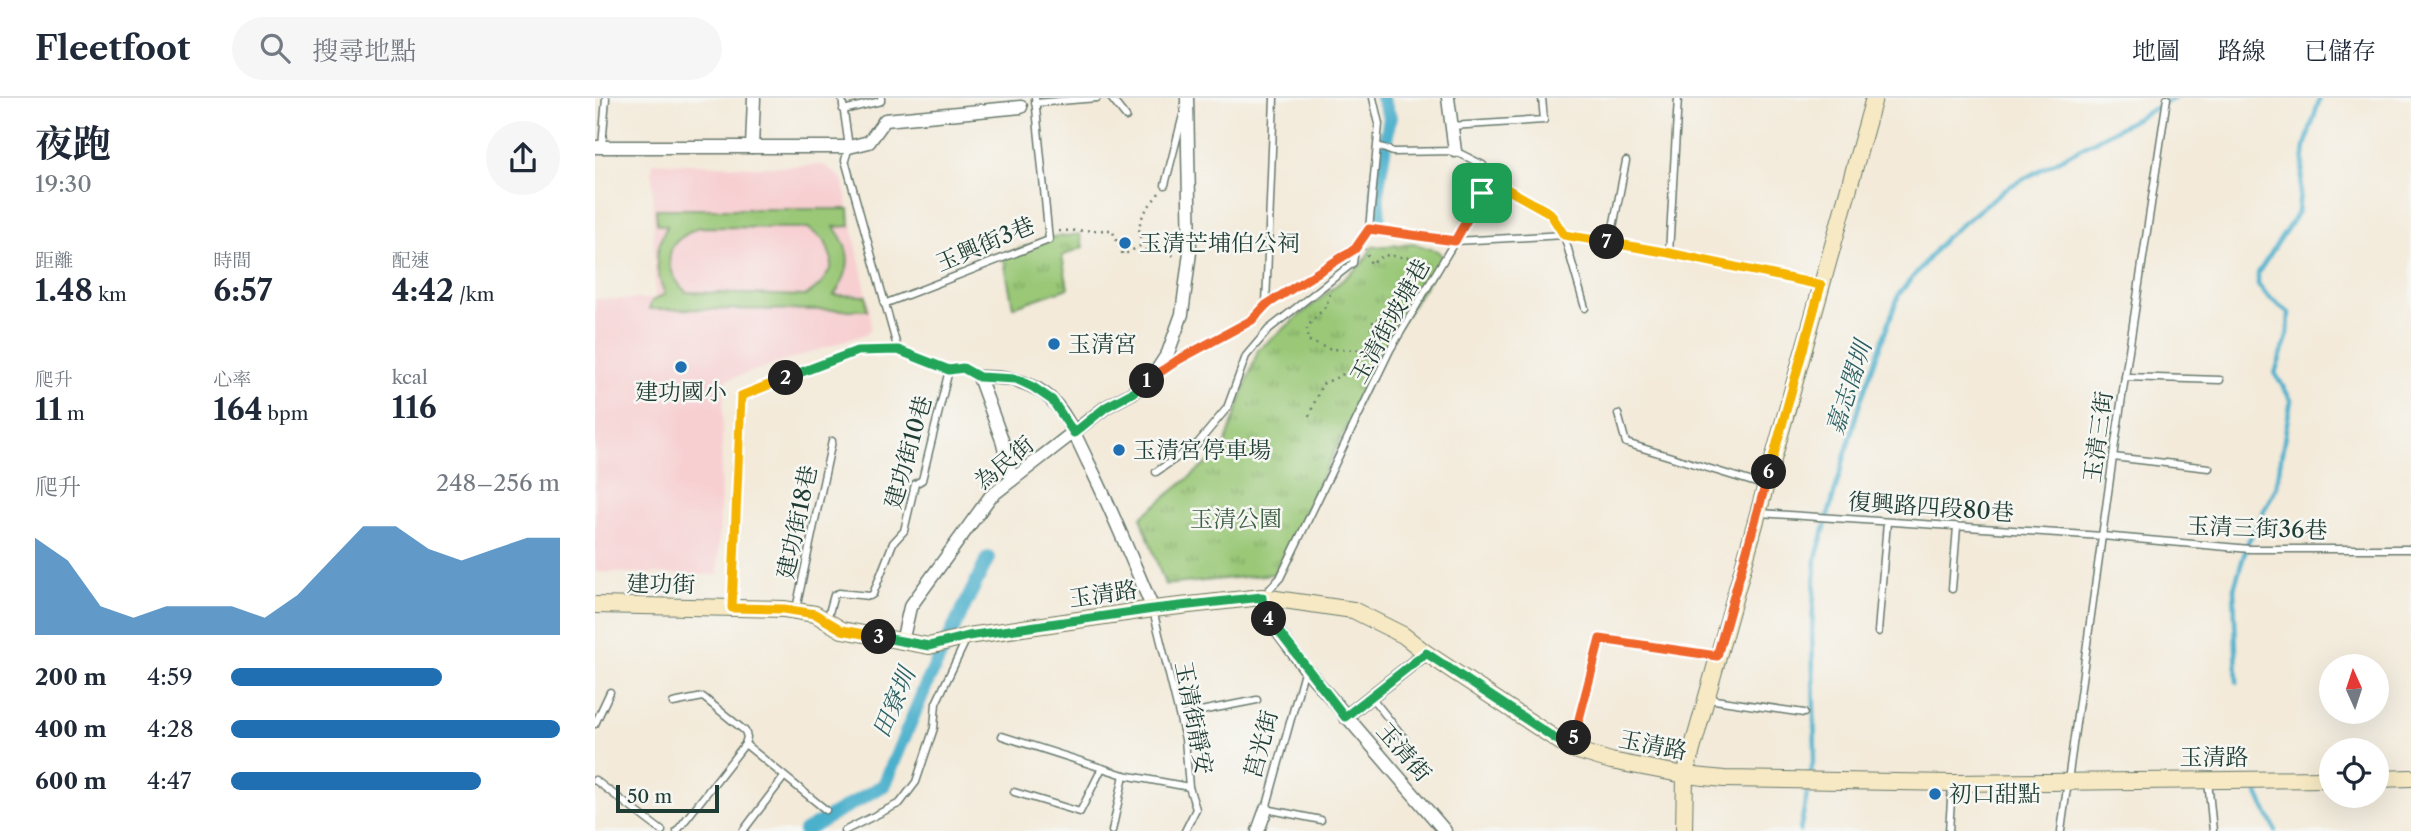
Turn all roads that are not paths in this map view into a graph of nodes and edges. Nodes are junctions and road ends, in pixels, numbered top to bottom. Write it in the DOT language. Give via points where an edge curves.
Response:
graph roads {
  1 [pos="606,98"];
  2 [pos="754,98"];
  3 [pos="842,98"];
  4 [pos="881,98"];
  5 [pos="1097,98"];
  6 [pos="1111,98"];
  7 [pos="1187,98"];
  8 [pos="1274,98"];
  9 [pos="1373,98"];
  10 [pos="1448,98"];
  11 [pos="1542,98"];
  12 [pos="1678,98"];
  13 [pos="1874,98"];
  14 [pos="2167,98"];
  15 [pos="1035,100"];
  16 [pos="1021,107"];
  17 [pos="843,110"];
  18 [pos="1126,117"];
  19 [pos="1451,126"];
  20 [pos="1378,146"];
  21 [pos="598,147"];
  22 [pos="752,147"];
  23 [pos="849,147"];
  24 [pos="1455,152"];
  25 [pos="1626,161"];
  26 [pos="1489,179"];
  27 [pos="1165,185"];
  28 [pos="1369,229"];
  29 [pos="1564,235"];
  30 [pos="1455,241"];
  31 [pos="1609,243"];
  32 [pos="1355,249"];
  33 [pos="1669,253"];
  34 [pos="1821,285"];
  35 [pos="884,304"];
  36 [pos="1266,305"];
  37 [pos="1585,309"];
  38 [pos="898,350"];
  39 [pos="949,370"];
  40 [pos="1153,376"];
  41 [pos="979,377"];
  42 [pos="2125,377"];
  43 [pos="2220,380"];
  44 [pos="1618,414"];
  45 [pos="1074,433"];
  46 [pos="832,441"];
  47 [pos="2113,457"];
  48 [pos="2209,468"];
  49 [pos="1156,472"];
  50 [pos="1012,480"];
  51 [pos="1766,485"];
  52 [pos="1758,513"];
  53 [pos="1887,522"];
  54 [pos="1957,527"];
  55 [pos="2102,536"];
  56 [pos="2411,549"];
  57 [pos="1952,589"];
  58 [pos="1262,597"];
  59 [pos="595,606"];
  60 [pos="732,608"];
  61 [pos="1153,609"];
  62 [pos="796,611"];
  63 [pos="826,621"];
  64 [pos="1878,632"];
  65 [pos="968,636"];
  66 [pos="902,642"];
  67 [pos="929,646"];
  68 [pos="1426,653"];
  69 [pos="1717,656"];
  70 [pos="1305,668"];
  71 [pos="610,692"];
  72 [pos="1371,697"];
  73 [pos="1706,698"];
  74 [pos="1257,699"];
  75 [pos="673,704"];
  76 [pos="1804,713"];
  77 [pos="1180,715"];
  78 [pos="1345,717"];
  79 [pos="595,723"];
  80 [pos="1002,736"];
  81 [pos="1405,739"];
  82 [pos="745,744"];
  83 [pos="1571,749"];
  84 [pos="1102,768"];
  85 [pos="1124,775"];
  86 [pos="1685,775"];
  87 [pos="785,776"];
  88 [pos="2411,778"];
  89 [pos="595,779"];
  90 [pos="2319,779"];
  91 [pos="2389,779"];
  92 [pos="2208,780"];
  93 [pos="2068,781"];
  94 [pos="1952,783"];
  95 [pos="1189,787"];
  96 [pos="1014,792"];
  97 [pos="1266,809"];
  98 [pos="826,810"];
  99 [pos="1321,820"];
  100 [pos="657,829"];
  101 [pos="677,831"];
  102 [pos="744,831"];
  103 [pos="844,831"];
  104 [pos="1112,831"];
  105 [pos="1185,831"];
  106 [pos="1258,831"];
  107 [pos="1445,831"];
  108 [pos="1684,831"];
  109 [pos="1949,831"];
  110 [pos="2061,831"];
  111 [pos="2213,831"];
  1 -- 21 [label="lane"];
  2 -- 22 [label="street"];
  3 -- 17 [label="lane"];
  4 -- 17 [label="lane"];
  5 -- 15 [label="lane"];
  6 -- 18 [label="lane"];
  7 -- 27 [label="lane"];
  7 -- 40 [label="street, 為民街" via="1190,252 1182,314 1168,353"];
  8 -- 36 [label="lane"];
  9 -- 20 [label="lane"];
  10 -- 19 [label="street"];
  11 -- 19 [label="lane" via="1544,120"];
  12 -- 33 [label="lane"];
  13 -- 34 [label="street"];
  14 -- 42 [label="lane, 玉清三街"];
  15 -- 35 [label="lane, 玉興街3巷" via="1049,240"];
  16 -- 23 [label="street" via="885,120 869,142"];
  17 -- 23 [label="lane"];
  19 -- 24 [label="street"];
  20 -- 24 [label="lane" via="1392,152"];
  20 -- 28 [label="lane"];
  21 -- 22 [label="street"];
  22 -- 23 [label="street"];
  23 -- 35 [label="lane" via="845,160"];
  24 -- 26 [label="lane" via="1483,165"];
  25 -- 31 [label="lane"];
  26 -- 29 [label="lane" via="1550,213"];
  26 -- 30 [label="lane"];
  28 -- 30 [label="lane"];
  28 -- 32 [label="lane"];
  29 -- 30 [label="lane, 玉清街坡塘巷"];
  29 -- 31 [label="lane, 玉清街坡塘巷"];
  29 -- 37 [label="lane"];
  30 -- 58 [label="lane, 玉清街坡塘巷" via="1390,350 1280,578"];
  31 -- 33 [label="lane, 玉清街坡塘巷"];
  32 -- 36 [label="lane"];
  32 -- 49 [label="lane" via="1353,263 1269,329 1246,356 1227,408 1198,443"];
  33 -- 34 [label="lane, 玉清街坡塘巷"];
  34 -- 51 [label="street"];
  35 -- 38 [label="lane"];
  36 -- 40 [label="lane" via="1252,320"];
  38 -- 39 [label="lane"];
  38 -- 60 [label="lane" via="857,351 741,396"];
  39 -- 41 [label="lane" via="963,368"];
  39 -- 63 [label="lane, 建功街10巷" via="922,480 915,484 904,531 893,543 873,594 834,595"];
  40 -- 45 [label="street, 為民街"];
  41 -- 45 [label="street" via="1016,379 1033,387 1052,400"];
  41 -- 50 [label="street"];
  42 -- 43 [label="lane"];
  42 -- 47 [label="lane, 玉清三街"];
  44 -- 51 [label="lane" via="1626,443"];
  45 -- 50 [label="street, 為民街"];
  45 -- 61 [label="street"];
  46 -- 62 [label="lane, 建功街18巷"];
  47 -- 48 [label="lane"];
  47 -- 55 [label="lane, 玉清三街"];
  50 -- 66 [label="street, 為民街" via="990,497 910,607"];
  51 -- 52 [label="street"];
  52 -- 53 [label="lane, 復興路四段80巷"];
  52 -- 69 [label="street"];
  53 -- 54 [label="lane, 復興路四段80巷"];
  53 -- 64 [label="lane"];
  54 -- 55 [label="lane, 復興路四段80巷"];
  54 -- 57 [label="lane"];
  55 -- 56 [label="lane, 玉清三街36巷" via="2250,549"];
  55 -- 93 [label="lane, 玉清三街"];
  58 -- 61 [label="street, 玉清路"];
  58 -- 68 [label="street, 玉清路" via="1353,610 1403,635"];
  58 -- 70 [label="street, 玉清街" via="1264,613"];
  59 -- 60 [label="street, 建功街"];
  60 -- 62 [label="street, 建功街"];
  61 -- 65 [label="street, 玉清路"];
  61 -- 77 [label="lane, 玉清街靜安"];
  62 -- 63 [label="street, 建功街"];
  63 -- 66 [label="street, 建功街" via="842,630"];
  65 -- 67 [label="street, 玉清路"];
  65 -- 103 [label="lane" via="936,703 934,728 916,782 900,803"];
  66 -- 67 [label="street, 建功街"];
  68 -- 72 [label="street"];
  68 -- 83 [label="street, 玉清路"];
  69 -- 73 [label="street"];
  69 -- 83 [label="lane" via="1600,639"];
  70 -- 78 [label="street, 玉清街"];
  70 -- 97 [label="lane, 莒光街"];
  71 -- 79 [label="lane"];
  72 -- 78 [label="street"];
  72 -- 81 [label="lane"];
  73 -- 76 [label="lane"];
  73 -- 86 [label="street"];
  74 -- 77 [label="lane"];
  75 -- 82 [label="lane" via="703,698 745,731"];
  77 -- 95 [label="lane, 玉清街靜安"];
  78 -- 107 [label="street, 玉清街"];
  80 -- 84 [label="lane"];
  82 -- 87 [label="lane"];
  82 -- 101 [label="lane"];
  83 -- 86 [label="street, 玉清路"];
  84 -- 85 [label="lane"];
  84 -- 96 [label="lane" via="1080,812"];
  85 -- 95 [label="lane"];
  85 -- 104 [label="lane"];
  86 -- 94 [label="street, 玉清路"];
  86 -- 108 [label="street"];
  87 -- 98 [label="lane"];
  87 -- 102 [label="lane"];
  88 -- 91 [label="street"];
  89 -- 100 [label="lane"];
  90 -- 92 [label="street, 玉清路"];
  92 -- 93 [label="street, 玉清路"];
  92 -- 111 [label="lane"];
  93 -- 94 [label="street, 玉清路"];
  93 -- 110 [label="lane, 玉清三街"];
  94 -- 109 [label="lane"];
  95 -- 105 [label="lane, 玉清街靜安" via="1196,809"];
  97 -- 99 [label="lane"];
  97 -- 106 [label="street, 莒光街"];
}
